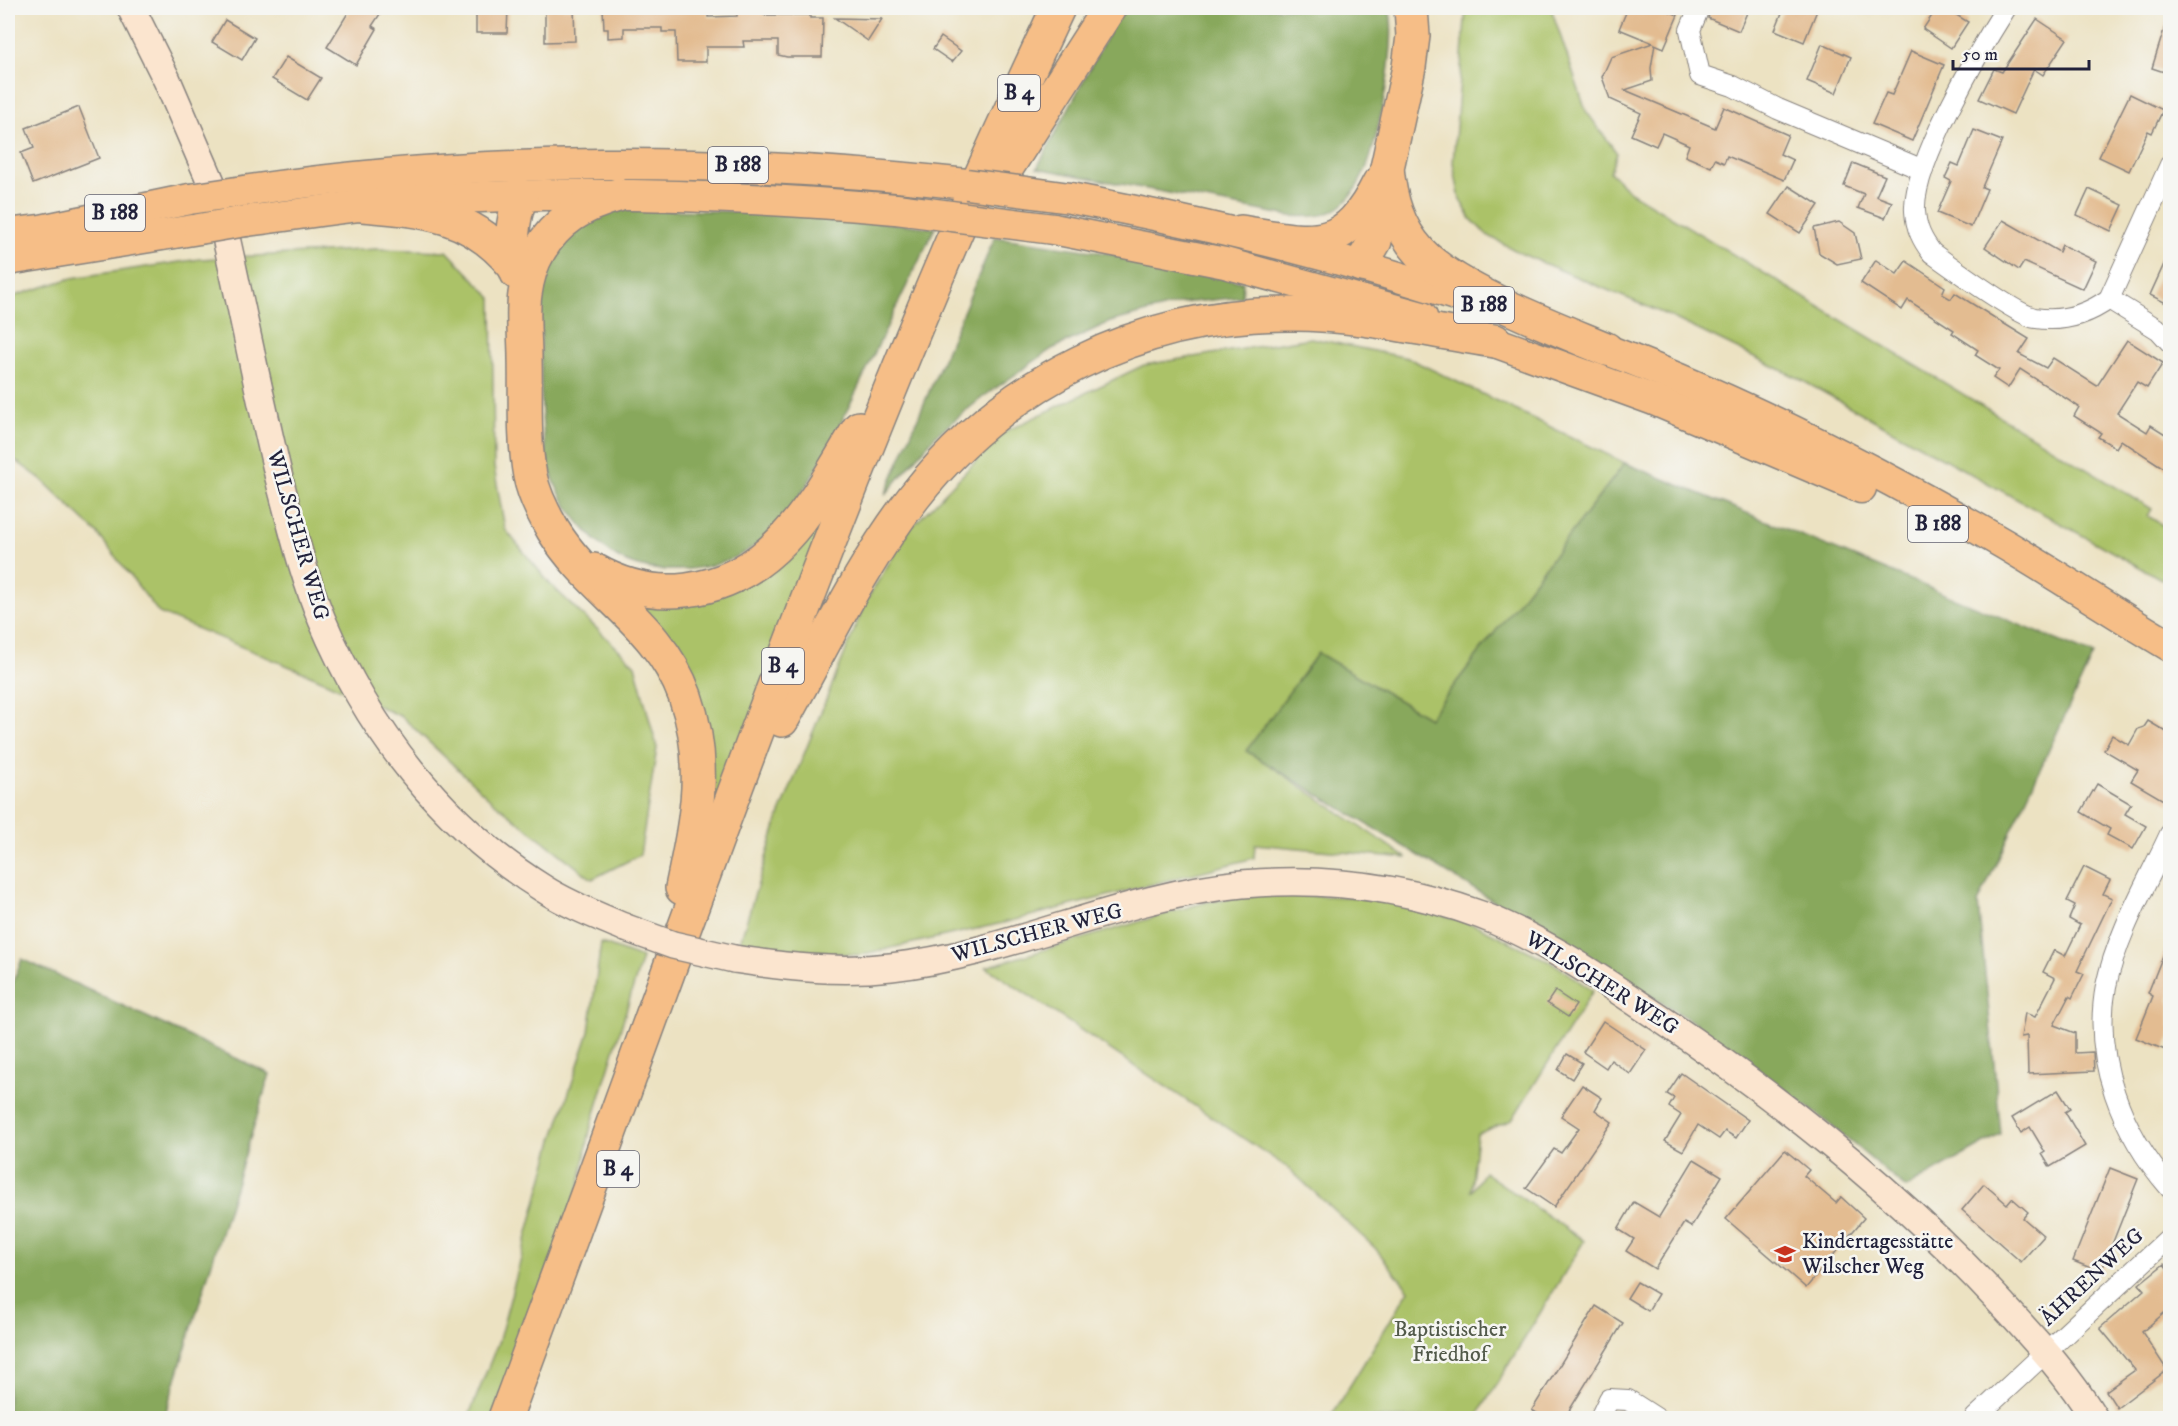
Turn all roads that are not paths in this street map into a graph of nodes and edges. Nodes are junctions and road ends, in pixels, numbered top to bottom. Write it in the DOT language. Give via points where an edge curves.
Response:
graph roads {
  1 [pos="131,8"];
  2 [pos="1058,8"];
  3 [pos="1079,8"];
  4 [pos="1109,8"];
  5 [pos="1411,8"];
  6 [pos="1699,8"];
  7 [pos="2006,8"];
  8 [pos="565,163"];
  9 [pos="496,165"];
  10 [pos="2170,165"];
  11 [pos="1387,168"];
  12 [pos="1923,170"];
  13 [pos="1004,172"];
  14 [pos="213,191"];
  15 [pos="526,193"];
  16 [pos="618,195"];
  17 [pos="362,205"];
  18 [pos="41,230"];
  19 [pos="236,231"];
  20 [pos="1241,232"];
  21 [pos="8,234"];
  22 [pos="8,242"];
  23 [pos="8,260"];
  24 [pos="1361,265"];
  25 [pos="523,276"];
  26 [pos="1312,285"];
  27 [pos="2109,299"];
  28 [pos="910,341"];
  29 [pos="1495,341"];
  30 [pos="2170,342"];
  31 [pos="1606,349"];
  32 [pos="567,550"];
  33 [pos="2160,640"];
  34 [pos="782,720"];
  35 [pos="2170,834"];
  36 [pos="661,993"];
  37 [pos="2170,1188"];
  38 [pos="2170,1237"];
  39 [pos="2046,1352"];
  40 [pos="505,1419"];
  41 [pos="526,1419"];
  42 [pos="1600,1419"];
  43 [pos="1656,1419"];
  44 [pos="1975,1419"];
  45 [pos="2094,1419"];
  1 -- 14 [label="street" via="167,80"];
  2 -- 28 [label="highway, B 4" via="979,178"];
  3 -- 13 [label="highway, B 4"];
  4 -- 13 [label="highway"];
  5 -- 11 [label="highway" via="1409,67"];
  6 -- 12 [label="street" via="1690,30 1700,75"];
  7 -- 12 [label="street" via="1973,60"];
  8 -- 9 [label="main road, B 188"];
  8 -- 15 [label="main road, B 188" via="550,168"];
  8 -- 20 [label="main road, B 188, bridge" via="739,165 912,178 1070,198"];
  9 -- 14 [label="main road, B 188"];
  9 -- 15 [label="main road" via="513,174"];
  10 -- 27 [label="street"];
  11 -- 20 [label="highway" via="1369,203 1346,229 1331,237 1307,242"];
  11 -- 24 [label="highway" via="1375,241"];
  11 -- 31 [label="highway" via="1391,198 1401,225 1419,251 1436,266 1527,315"];
  12 -- 27 [label="street" via="1915,211 1921,238 1932,253 2032,318 2070,319"];
  13 -- 34 [label="highway, B 4" via="883,462"];
  14 -- 18 [label="main road, B 188"];
  15 -- 16 [label="main road, B 188"];
  15 -- 17 [label="main road, B 188"];
  15 -- 25 [label="highway" via="534,209"];
  16 -- 25 [label="highway" via="586,206 558,226"];
  16 -- 26 [label="main road, B 188, bridge" via="817,202 1053,229 1226,263"];
  17 -- 19 [label="main road, B 188"];
  17 -- 25 [label="highway" via="418,210 465,225 485,236"];
  18 -- 21 [label="main road"];
  18 -- 22 [label="main road, B 188"];
  19 -- 23 [label="main road, B 188, bridge" via="199,229"];
  19 -- 39 [label="street, WILSCHER WEG, bridge" via="271,445 303,567 321,618 361,698 411,772 473,836 545,890 673,945 734,959 822,969 892,967 962,954 1159,899 1238,884 1341,884 1436,900 1480,915 1554,949 1738,1072 1883,1188 1981,1281"];
  20 -- 24 [label="main road, B 188"];
  24 -- 26 [label="main road" via="1346,278"];
  24 -- 31 [label="main road, B 188"];
  25 -- 32 [label="highway" via="530,476 544,514"];
  26 -- 29 [label="main road, B 188"];
  27 -- 30 [label="street" via="2159,330"];
  28 -- 32 [label="highway" via="806,514 781,543 745,572 702,588 650,590 605,576"];
  28 -- 36 [label="highway, B 4" via="764,714"];
  29 -- 33 [label="main road, B 188" via="1654,400 1829,473 1938,524"];
  29 -- 34 [label="highway" via="1351,318 1289,314 1227,317 1166,329 1107,348 1052,376 954,451 914,498 871,562"];
  31 -- 33 [label="main road, B 188" via="1785,428 1928,502"];
  32 -- 36 [label="highway" via="660,649 693,719 699,799"];
  34 -- 41 [label="highway, B 4"];
  35 -- 37 [label="street" via="2119,943 2106,986 2103,1025 2106,1064 2122,1112 2141,1148"];
  36 -- 40 [label="highway, B 4"];
  38 -- 39 [label="street, ÄHRENWEG"];
  39 -- 44 [label="street, ÄHRENWEG"];
  39 -- 45 [label="street, WILSCHER WEG" via="2076,1388"];
  42 -- 43 [label="street" via="1609,1399 1628,1400"];
}
